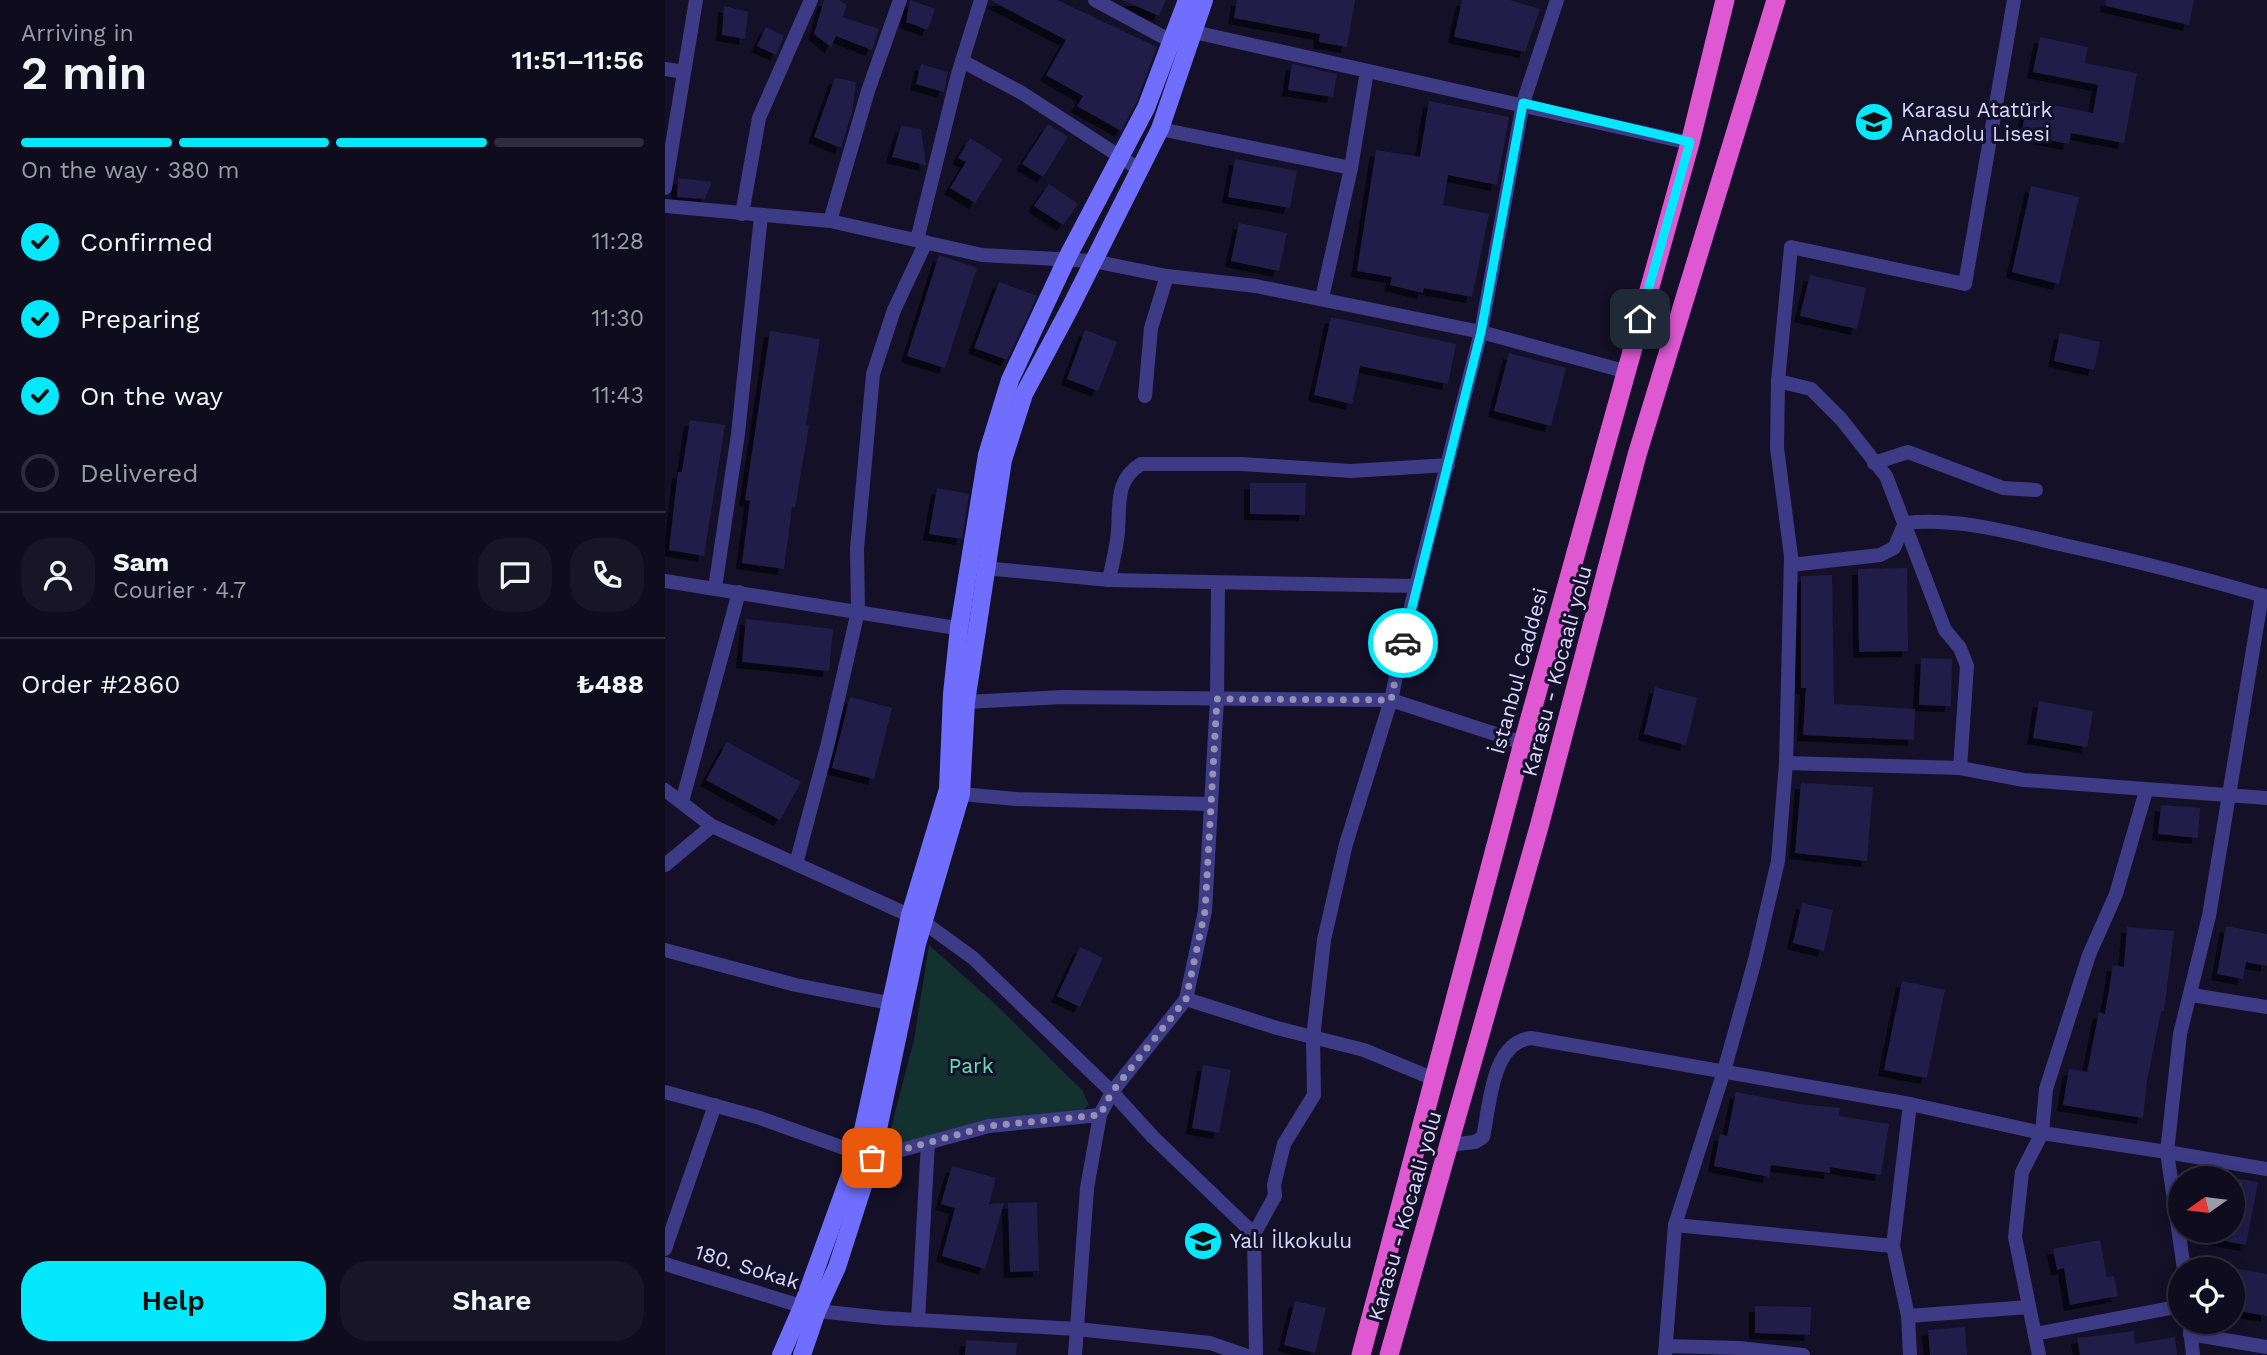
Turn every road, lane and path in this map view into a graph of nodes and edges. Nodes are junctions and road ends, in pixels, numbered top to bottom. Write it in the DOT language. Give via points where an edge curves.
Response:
graph roads {
  1 [pos="696,0"];
  2 [pos="811,0"];
  3 [pos="900,0"];
  4 [pos="981,0"];
  5 [pos="1095,0"];
  6 [pos="1187,0"];
  7 [pos="1204,0"];
  8 [pos="1557,0"];
  9 [pos="1725,0"];
  10 [pos="1776,0"];
  11 [pos="2014,0"];
  12 [pos="1193,33"];
  13 [pos="1171,41"];
  14 [pos="1188,50"];
  15 [pos="962,61"];
  16 [pos="665,69"];
  17 [pos="1367,71"];
  18 [pos="684,72"];
  19 [pos="1523,103"];
  20 [pos="1160,129"];
  21 [pos="1690,142"];
  22 [pos="1122,158"];
  23 [pos="1351,168"];
  24 [pos="1139,169"];
  25 [pos="665,188"];
  26 [pos="665,206"];
  27 [pos="742,214"];
  28 [pos="761,216"];
  29 [pos="830,221"];
  30 [pos="921,241"];
  31 [pos="1067,259"];
  32 [pos="1093,261"];
  33 [pos="1167,276"];
  34 [pos="1322,298"];
  35 [pos="1481,332"];
  36 [pos="1624,371"];
  37 [pos="1779,382"];
  38 [pos="1145,396"];
  39 [pos="1874,463"];
  40 [pos="1448,465"];
  41 [pos="2035,490"];
  42 [pos="1905,523"];
  43 [pos="1791,565"];
  44 [pos="984,568"];
  45 [pos="1109,580"];
  46 [pos="665,581"];
  47 [pos="1218,583"];
  48 [pos="1416,586"];
  49 [pos="715,589"];
  50 [pos="739,592"];
  51 [pos="2264,596"];
  52 [pos="858,611"];
  53 [pos="968,630"];
  54 [pos="1217,699"];
  55 [pos="1391,700"];
  56 [pos="966,702"];
  57 [pos="1523,743"];
  58 [pos="1786,763"];
  59 [pos="1960,768"];
  60 [pos="665,790"];
  61 [pos="2146,791"];
  62 [pos="961,794"];
  63 [pos="2229,795"];
  64 [pos="2267,799"];
  65 [pos="682,802"];
  66 [pos="1210,804"];
  67 [pos="712,825"];
  68 [pos="796,864"];
  69 [pos="665,865"];
  70 [pos="916,918"];
  71 [pos="665,950"];
  72 [pos="2192,995"];
  73 [pos="1186,999"];
  74 [pos="898,1004"];
  75 [pos="2267,1007"];
  76 [pos="1313,1038"];
  77 [pos="1724,1071"];
  78 [pos="1434,1079"];
  79 [pos="665,1092"];
  80 [pos="1112,1092"];
  81 [pos="1910,1104"];
  82 [pos="716,1105"];
  83 [pos="1100,1115"];
  84 [pos="2042,1133"];
  85 [pos="928,1143"];
  86 [pos="1449,1146"];
  87 [pos="2167,1152"];
  88 [pos="865,1155"];
  89 [pos="2267,1169"];
  90 [pos="1675,1225"];
  91 [pos="1254,1234"];
  92 [pos="1893,1246"];
  93 [pos="665,1249"];
  94 [pos="2182,1257"];
  95 [pos="665,1264"];
  96 [pos="2029,1307"];
  97 [pos="2168,1308"];
  98 [pos="810,1309"];
  99 [pos="1908,1316"];
  100 [pos="918,1320"];
  101 [pos="1077,1329"];
  102 [pos="2035,1334"];
  103 [pos="2190,1334"];
  104 [pos="2214,1334"];
  105 [pos="2267,1347"];
  106 [pos="1665,1350"];
  107 [pos="1780,1354"];
  108 [pos="781,1355"];
  109 [pos="803,1355"];
  110 [pos="1075,1355"];
  111 [pos="1245,1355"];
  112 [pos="1257,1355"];
  113 [pos="1361,1355"];
  114 [pos="1389,1355"];
  115 [pos="1803,1355"];
  116 [pos="1910,1355"];
  117 [pos="2039,1355"];
  118 [pos="2193,1355"];
  1 -- 18 [label="street"];
  2 -- 27 [label="street" via="759,118"];
  3 -- 29 [label="street"];
  4 -- 15 [label="street"];
  5 -- 13 [label="street"];
  6 -- 13 [label="main road"];
  7 -- 12 [label="main road"];
  8 -- 19 [label="street"];
  9 -- 21 [label="highway, İstanbul Caddesi"];
  10 -- 86 [label="highway, Karasu - Kocaali yolu" via="1637,455"];
  11 -- 37 [label="street" via="1965,284 1791,247"];
  12 -- 14 [label="main road"];
  12 -- 17 [label="street"];
  13 -- 14 [label="street"];
  13 -- 22 [label="main road"];
  14 -- 20 [label="main road"];
  15 -- 22 [label="street" via="1022,93"];
  15 -- 30 [label="street"];
  16 -- 18 [label="street"];
  17 -- 19 [label="street"];
  17 -- 23 [label="street"];
  18 -- 25 [label="street"];
  19 -- 21 [label="street"];
  19 -- 35 [label="street"];
  20 -- 23 [label="street"];
  20 -- 24 [label="main road"];
  21 -- 36 [label="highway, İstanbul Caddesi"];
  22 -- 24 [label="street"];
  22 -- 31 [label="main road"];
  23 -- 34 [label="street"];
  24 -- 32 [label="main road"];
  26 -- 27 [label="street"];
  27 -- 28 [label="street"];
  28 -- 29 [label="street"];
  28 -- 49 [label="street" via="738,434"];
  29 -- 30 [label="street"];
  30 -- 31 [label="street" via="982,255"];
  30 -- 52 [label="street" via="873,374 857,549"];
  31 -- 32 [label="street"];
  31 -- 53 [label="main road" via="1010,380 987,455"];
  32 -- 33 [label="street"];
  32 -- 44 [label="main road" via="1024,394 1003,460"];
  33 -- 34 [label="street"];
  33 -- 38 [label="street" via="1151,328"];
  34 -- 35 [label="street"];
  35 -- 36 [label="street"];
  35 -- 40 [label="street"];
  36 -- 57 [label="highway, İstanbul Caddesi"];
  37 -- 39 [label="street" via="1811,389"];
  37 -- 43 [label="street" via="1777,447"];
  39 -- 41 [label="street" via="1908,452 2003,488"];
  39 -- 42 [label="street" via="1886,476"];
  40 -- 45 [label="street" via="1352,471 1141,464 1131,470 1118,495 1118,532"];
  40 -- 48 [label="street"];
  42 -- 43 [label="street" via="1894,548 1880,555"];
  42 -- 51 [label="street" via="1930,520 1993,529 2158,566"];
  42 -- 59 [label="street" via="1945,630 1967,666"];
  43 -- 58 [label="street"];
  44 -- 45 [label="street"];
  44 -- 53 [label="main road"];
  45 -- 47 [label="street"];
  46 -- 49 [label="street"];
  47 -- 48 [label="street"];
  47 -- 54 [label="street"];
  48 -- 55 [label="street"];
  49 -- 50 [label="street"];
  50 -- 52 [label="street"];
  50 -- 65 [label="street"];
  51 -- 63 [label="street"];
  52 -- 53 [label="street"];
  52 -- 68 [label="street"];
  53 -- 56 [label="main road"];
  53 -- 70 [label="main road" via="952,694 948,789"];
  54 -- 55 [label="street"];
  54 -- 56 [label="street" via="1063,697"];
  54 -- 66 [label="street"];
  55 -- 57 [label="street"];
  55 -- 76 [label="street" via="1346,844 1324,940"];
  56 -- 62 [label="main road"];
  57 -- 78 [label="highway, İstanbul Caddesi"];
  58 -- 59 [label="street"];
  58 -- 77 [label="street" via="1778,861"];
  59 -- 61 [label="street" via="2024,780"];
  60 -- 65 [label="street"];
  61 -- 63 [label="street"];
  61 -- 84 [label="street" via="2116,894 2089,956 2046,1089"];
  62 -- 66 [label="street"];
  62 -- 70 [label="main road" via="934,890"];
  63 -- 64 [label="street"];
  63 -- 72 [label="street"];
  65 -- 67 [label="street"];
  66 -- 73 [label="street" via="1205,911"];
  67 -- 68 [label="street"];
  67 -- 69 [label="street"];
  68 -- 70 [label="street"];
  70 -- 74 [label="main road"];
  70 -- 80 [label="street" via="973,958"];
  71 -- 74 [label="street" via="796,985"];
  72 -- 75 [label="street"];
  72 -- 87 [label="street" via="2180,1034"];
  73 -- 76 [label="street"];
  73 -- 80 [label="street"];
  74 -- 88 [label="main road"];
  76 -- 78 [label="street" via="1364,1050"];
  76 -- 91 [label="street" via="1314,1096 1284,1144 1275,1196"];
  77 -- 81 [label="street"];
  77 -- 86 [label="street" via="1531,1038 1518,1040 1507,1049 1498,1071 1483,1137"];
  77 -- 90 [label="street"];
  78 -- 113 [label="highway, İstanbul Caddesi"];
  79 -- 82 [label="street"];
  80 -- 83 [label="street"];
  80 -- 91 [label="street"];
  81 -- 84 [label="street"];
  81 -- 92 [label="street"];
  82 -- 88 [label="street"];
  82 -- 93 [label="street"];
  83 -- 85 [label="street" via="989,1126"];
  83 -- 101 [label="street" via="1087,1188"];
  84 -- 87 [label="street"];
  84 -- 96 [label="street" via="2022,1172 2015,1237"];
  85 -- 88 [label="street"];
  85 -- 100 [label="street"];
  86 -- 114 [label="highway, Karasu - Kocaali yolu"];
  87 -- 89 [label="street"];
  87 -- 94 [label="street"];
  88 -- 98 [label="main road" via="837,1268"];
  90 -- 92 [label="street"];
  90 -- 106 [label="street"];
  91 -- 112 [label="street"];
  92 -- 99 [label="street"];
  95 -- 98 [label="street, 180. Sokak"];
  96 -- 99 [label="street"];
  96 -- 102 [label="street"];
  97 -- 102 [label="street"];
  98 -- 100 [label="street, 180. Sokak"];
  98 -- 108 [label="main road"];
  98 -- 109 [label="main road"];
  99 -- 116 [label="street"];
  100 -- 101 [label="street, 180. Sokak"];
  101 -- 110 [label="street"];
  101 -- 111 [label="street, 180. Sokak" via="1210,1343"];
  102 -- 117 [label="street"];
  103 -- 118 [label="street"];
  104 -- 105 [label="street"];
  106 -- 107 [label="street" via="1739,1348"];
  107 -- 115 [label="street"];
}
